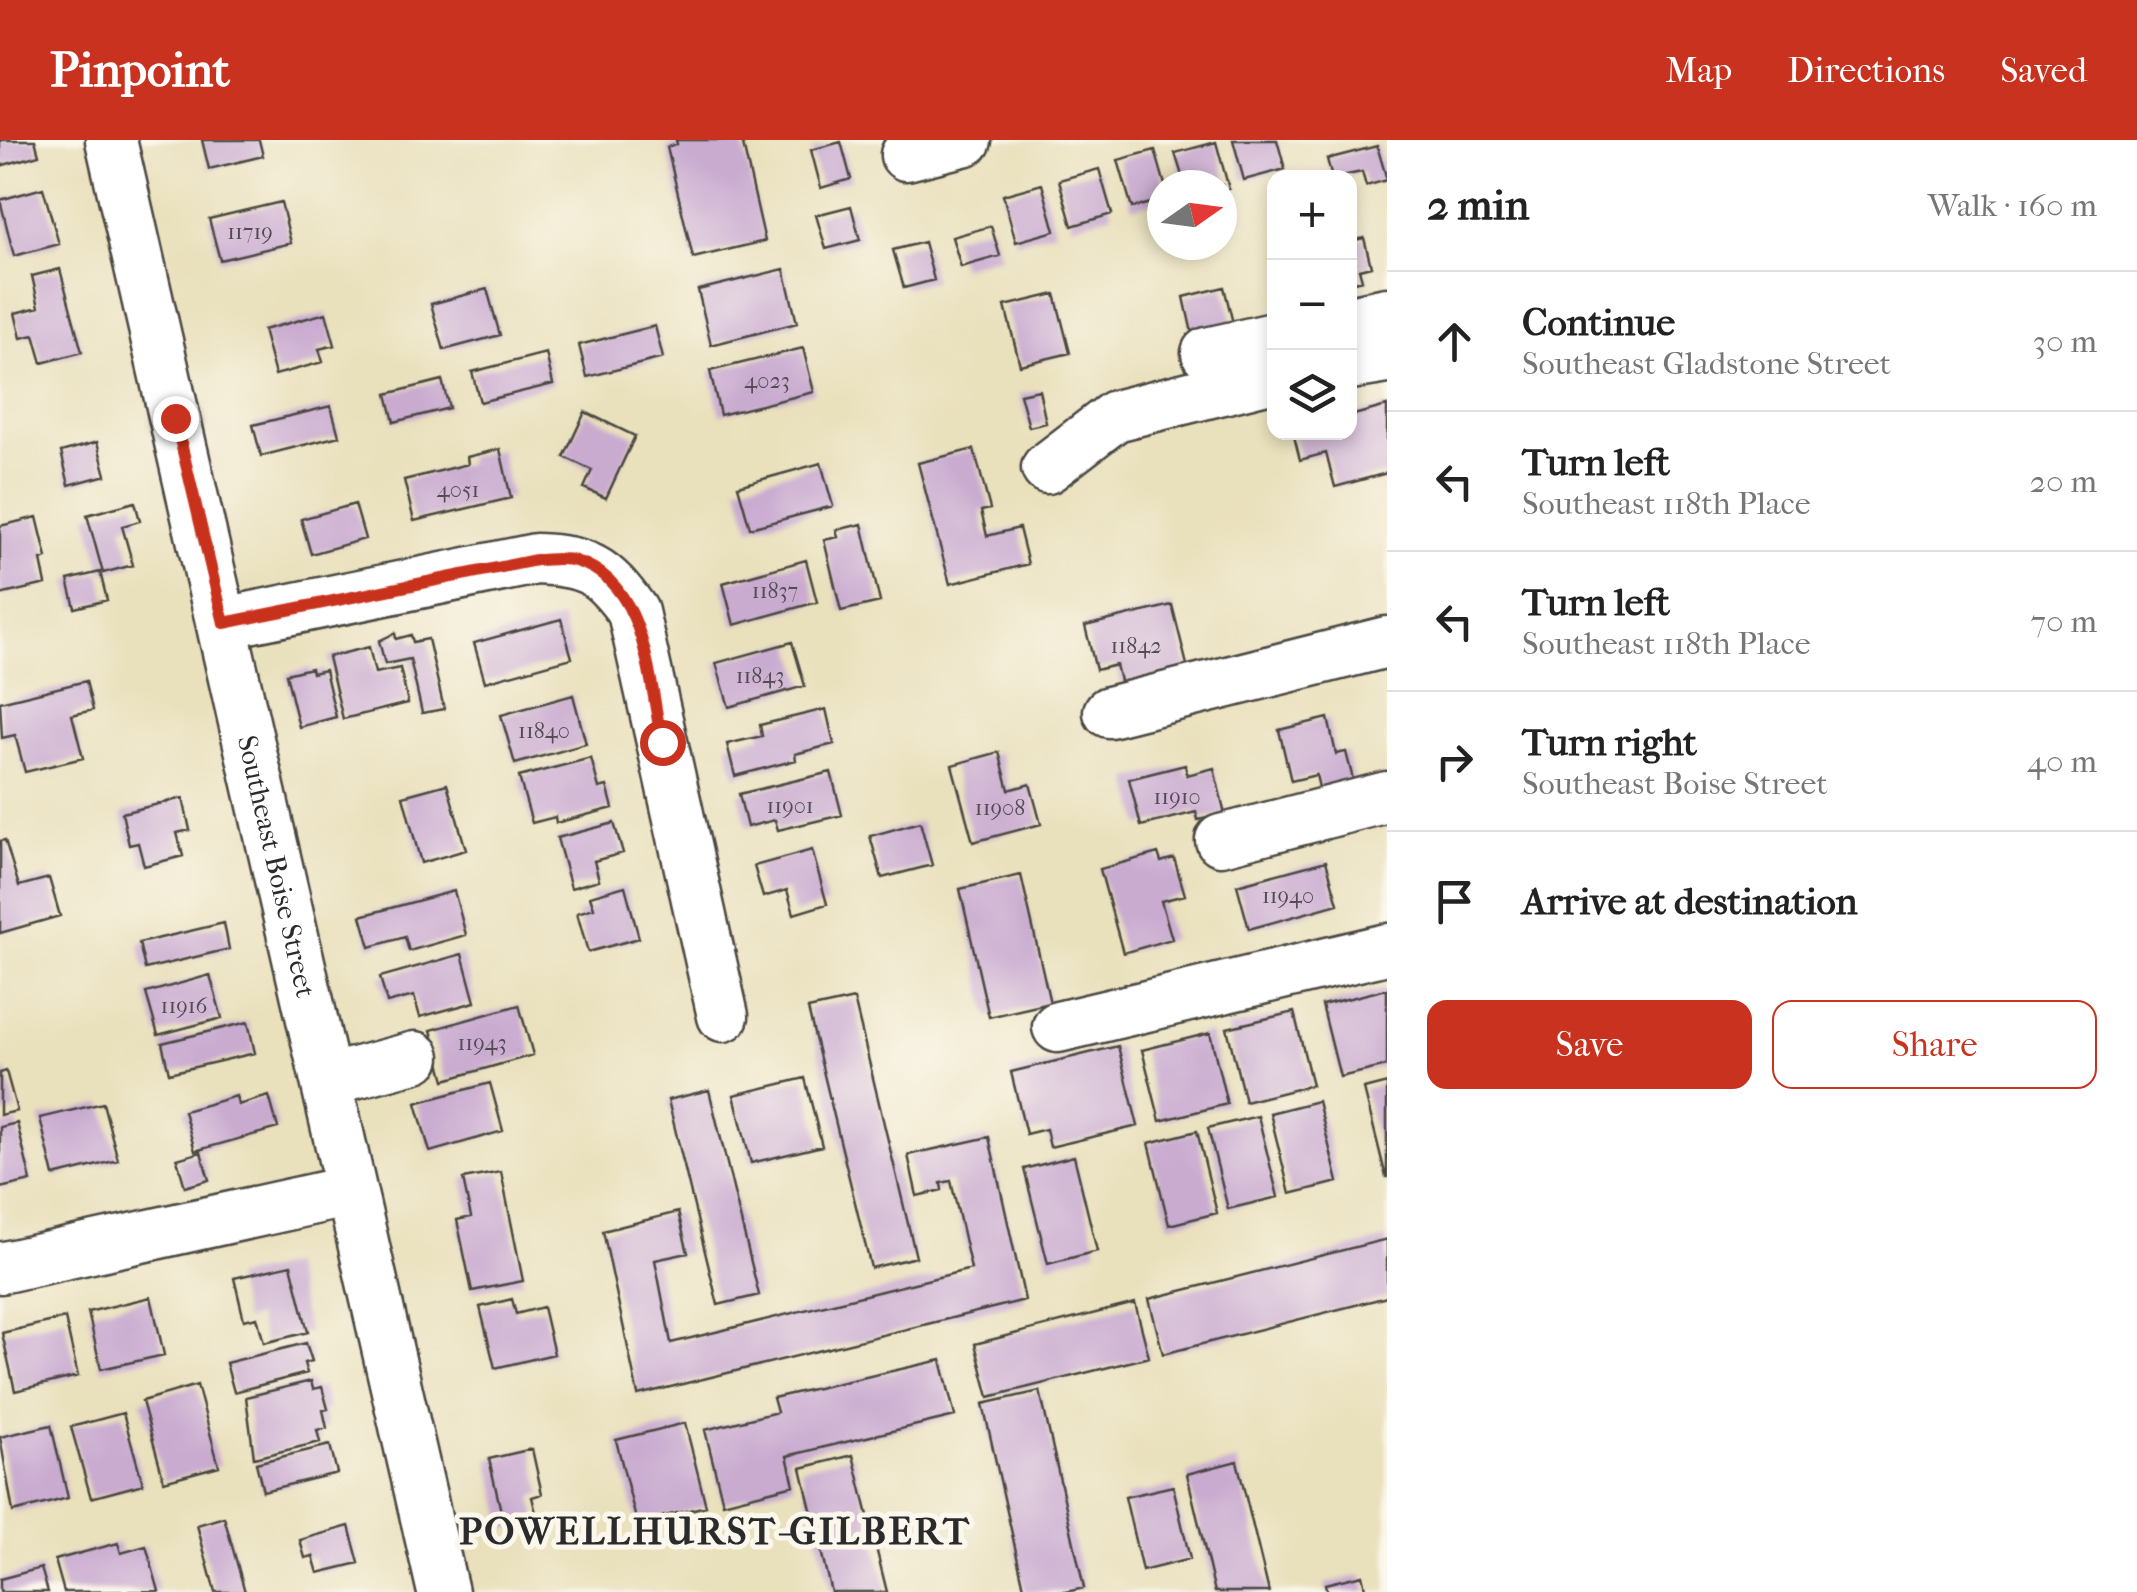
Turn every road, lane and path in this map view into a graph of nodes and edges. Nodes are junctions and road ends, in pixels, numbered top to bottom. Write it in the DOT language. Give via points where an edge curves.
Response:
graph roads {
  1 [pos="111,140"];
  2 [pos="966,140"];
  3 [pos="906,155"];
  4 [pos="1387,313"];
  5 [pos="1357,320"];
  6 [pos="1267,339"];
  7 [pos="1208,352"];
  8 [pos="1387,358"];
  9 [pos="1357,363"];
  10 [pos="1267,378"];
  11 [pos="1047,468"];
  12 [pos="1387,614"];
  13 [pos="224,623"];
  14 [pos="1387,642"];
  15 [pos="1208,653"];
  16 [pos="1109,712"];
  17 [pos="1387,797"];
  18 [pos="1221,840"];
  19 [pos="1387,949"];
  20 [pos="723,1016"];
  21 [pos="1058,1026"];
  22 [pos="415,1058"];
  23 [pos="328,1080"];
  24 [pos="350,1190"];
  25 [pos="0,1268"];
  26 [pos="443,1592"];
  1 -- 13 [label="street, Southeast Boise Street"];
  2 -- 3 [label="street"];
  4 -- 5 [label="street"];
  6 -- 7 [label="street"];
  8 -- 9 [label="street"];
  10 -- 11 [label="street" via="1115,416"];
  12 -- 15 [label="street"];
  13 -- 20 [label="street" via="536,560 575,560 610,580 633,612"];
  13 -- 23 [label="street, Southeast Boise Street"];
  14 -- 16 [label="street"];
  17 -- 18 [label="street"];
  19 -- 21 [label="street"];
  22 -- 23 [label="street"];
  23 -- 24 [label="street, Southeast Boise Street"];
  24 -- 25 [label="street"];
  24 -- 26 [label="street, Southeast Boise Street"];
}
